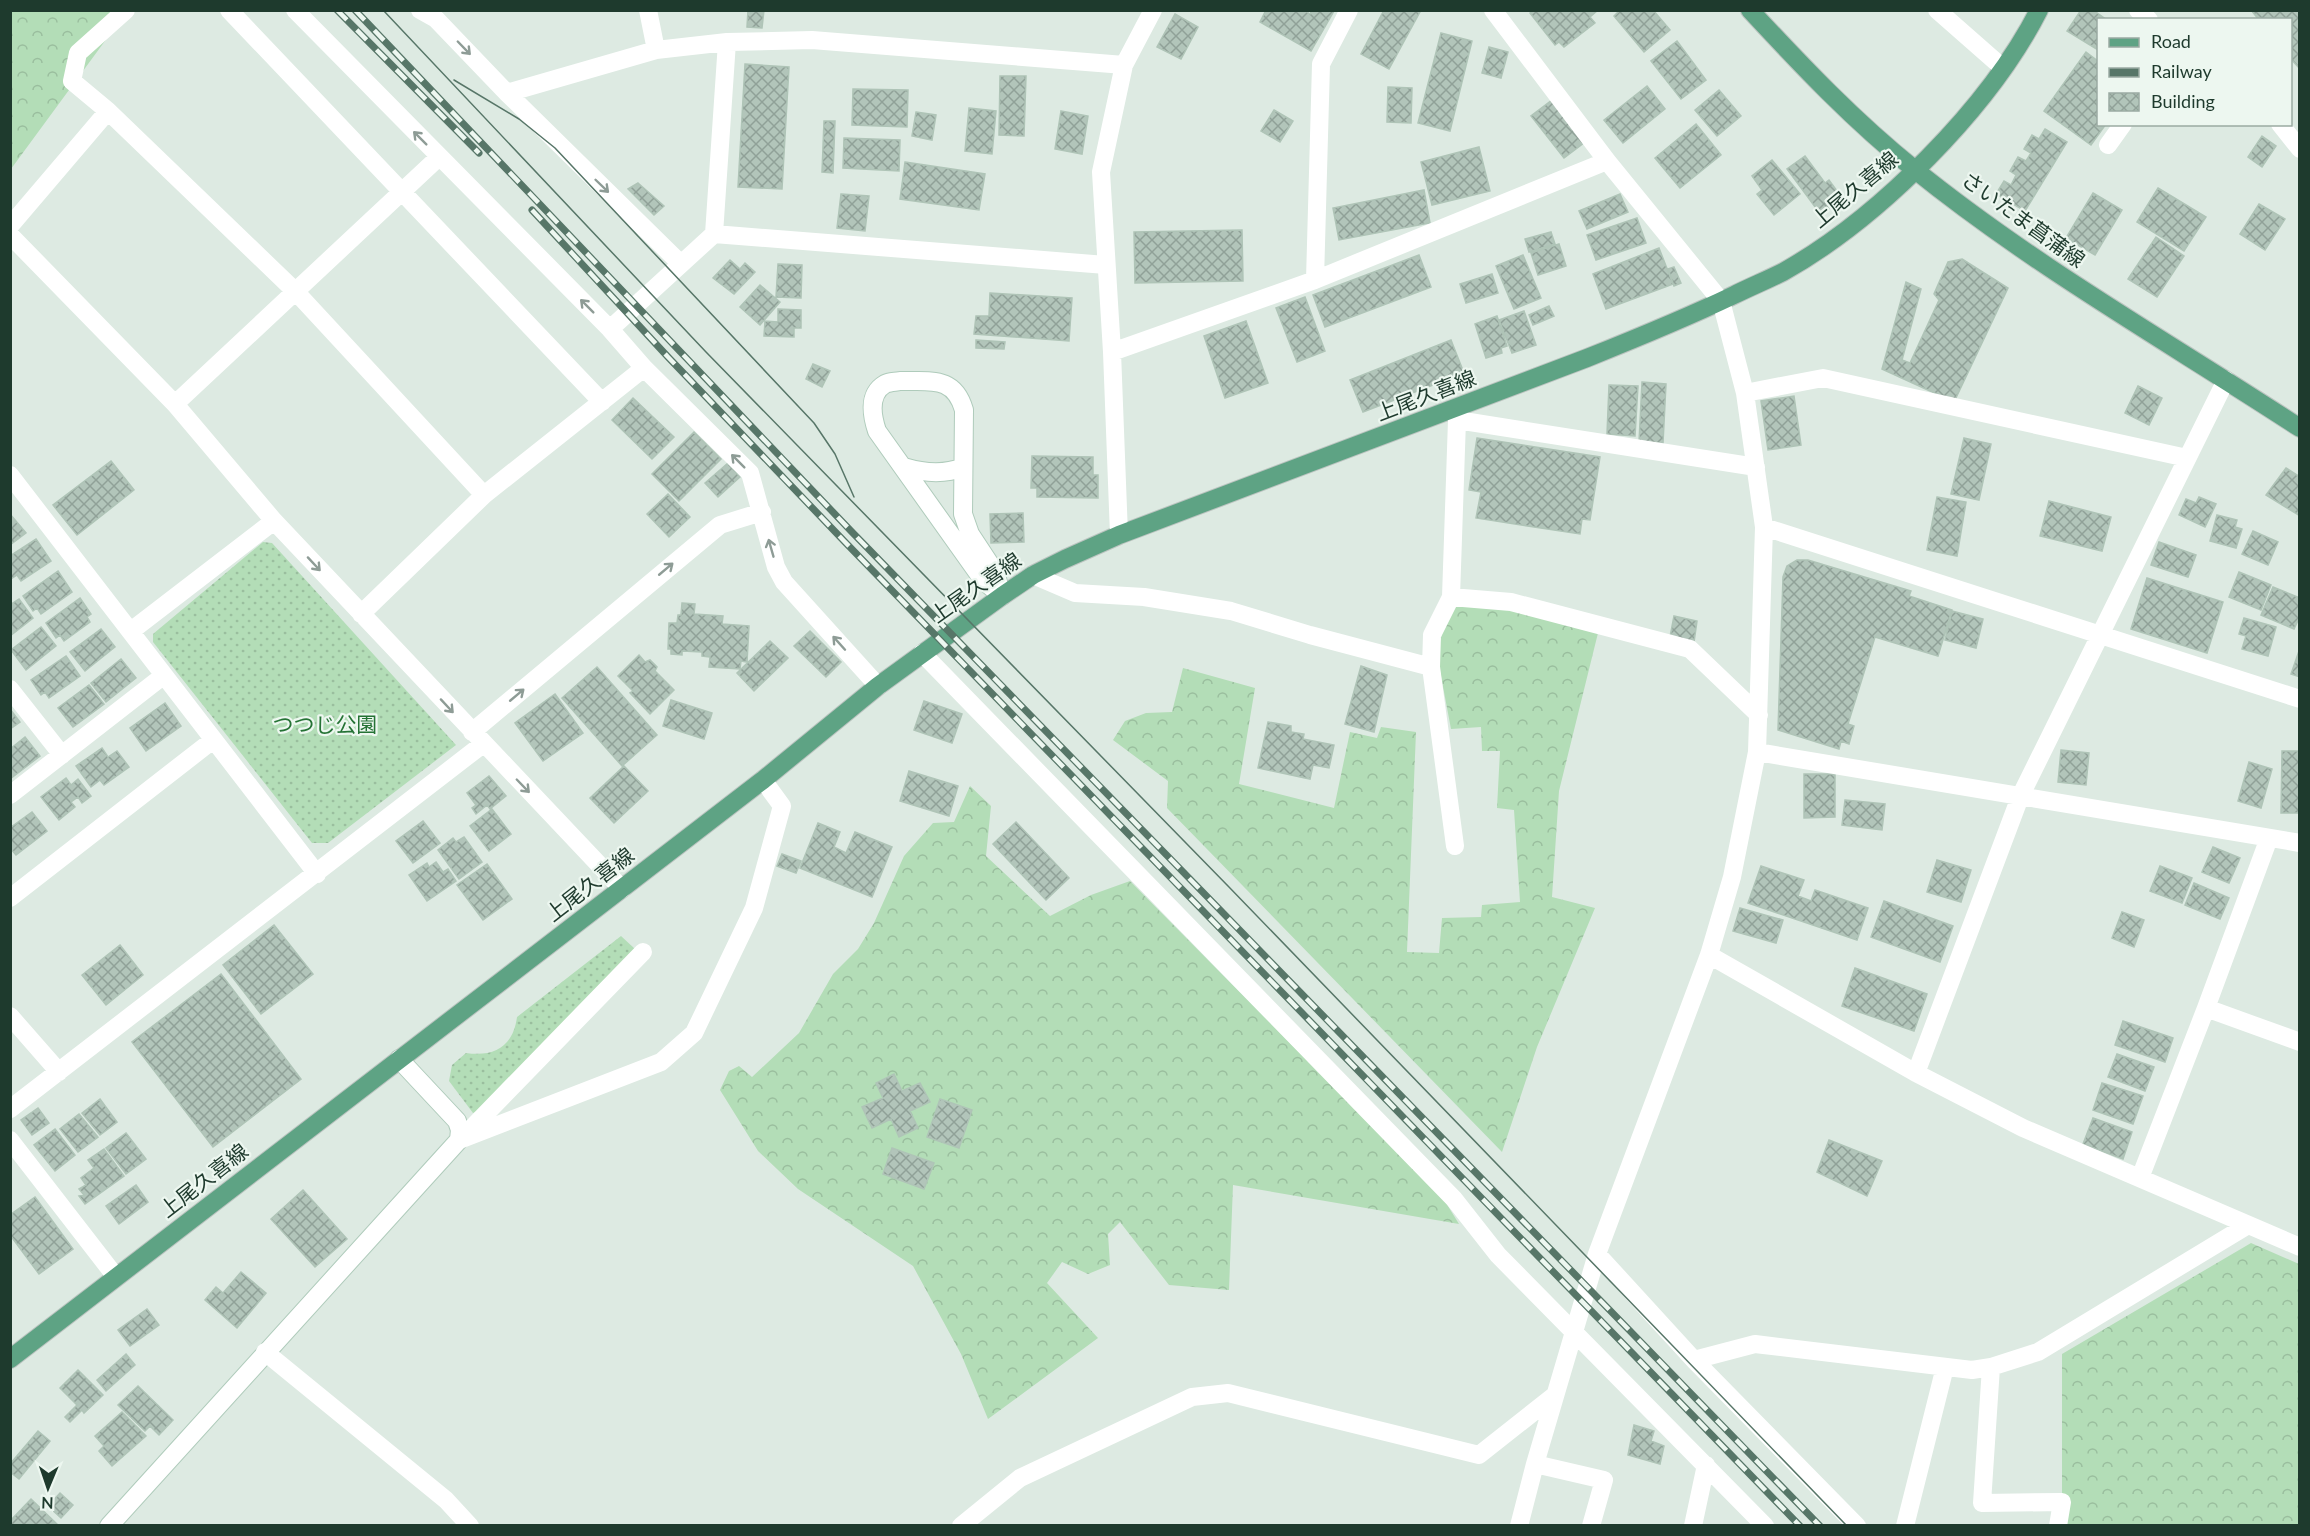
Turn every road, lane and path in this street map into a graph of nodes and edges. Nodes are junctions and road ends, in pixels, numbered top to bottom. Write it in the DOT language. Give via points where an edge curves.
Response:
graph roads {
  1 [pos="126,10"];
  2 [pos="229,10"];
  3 [pos="295,10"];
  4 [pos="420,10"];
  5 [pos="648,10"];
  6 [pos="1153,10"];
  7 [pos="1349,10"];
  8 [pos="1493,10"];
  9 [pos="1750,10"];
  10 [pos="1937,10"];
  11 [pos="2039,10"];
  12 [pos="727,42"];
  13 [pos="656,50"];
  14 [pos="1124,65"];
  15 [pos="2003,68"];
  16 [pos="507,93"];
  17 [pos="108,111"];
  18 [pos="2122,126"];
  19 [pos="2282,126"];
  20 [pos="2108,145"];
  21 [pos="2300,149"];
  22 [pos="439,157"];
  23 [pos="1606,161"];
  24 [pos="1915,170"];
  25 [pos="402,191"];
  26 [pos="10,226"];
  27 [pos="714,234"];
  28 [pos="10,235"];
  29 [pos="681,264"];
  30 [pos="1106,265"];
  31 [pos="1315,279"];
  32 [pos="296,292"];
  33 [pos="1720,301"];
  34 [pos="610,329"];
  35 [pos="1112,352"];
  36 [pos="644,368"];
  37 [pos="2226,380"];
  38 [pos="1745,393"];
  39 [pos="602,402"];
  40 [pos="175,404"];
  41 [pos="1455,415"];
  42 [pos="2300,428"];
  43 [pos="2187,458"];
  44 [pos="904,467"];
  45 [pos="963,467"];
  46 [pos="1756,467"];
  47 [pos="10,475"];
  48 [pos="484,495"];
  49 [pos="762,512"];
  50 [pos="274,521"];
  51 [pos="1764,527"];
  52 [pos="1119,535"];
  53 [pos="1033,575"];
  54 [pos="1002,596"];
  55 [pos="1451,597"];
  56 [pos="361,614"];
  57 [pos="131,631"];
  58 [pos="2100,635"];
  59 [pos="922,653"];
  60 [pos="1431,667"];
  61 [pos="163,676"];
  62 [pos="878,686"];
  63 [pos="10,688"];
  64 [pos="2300,699"];
  65 [pos="1759,715"];
  66 [pos="477,738"];
  67 [pos="213,740"];
  68 [pos="1756,752"];
  69 [pos="62,755"];
  70 [pos="763,780"];
  71 [pos="10,795"];
  72 [pos="2020,797"];
  73 [pos="2269,838"];
  74 [pos="2300,843"];
  75 [pos="1455,846"];
  76 [pos="317,874"];
  77 [pos="622,889"];
  78 [pos="10,898"];
  79 [pos="643,952"];
  80 [pos="1709,955"];
  81 [pos="2206,1008"];
  82 [pos="10,1016"];
  83 [pos="2300,1042"];
  84 [pos="399,1059"];
  85 [pos="59,1072"];
  86 [pos="1916,1073"];
  87 [pos="10,1109"];
  88 [pos="10,1140"];
  89 [pos="459,1140"];
  90 [pos="2140,1178"];
  91 [pos="2248,1225"];
  92 [pos="2300,1247"];
  93 [pos="1597,1254"];
  94 [pos="116,1277"];
  95 [pos="1574,1330"];
  96 [pos="265,1352"];
  97 [pos="10,1359"];
  98 [pos="1694,1359"];
  99 [pos="1945,1367"];
  100 [pos="1990,1367"];
  101 [pos="1555,1395"];
  102 [pos="1535,1464"];
  103 [pos="1706,1465"];
  104 [pos="108,1526"];
  105 [pos="470,1526"];
  106 [pos="961,1526"];
  107 [pos="1519,1526"];
  108 [pos="1591,1526"];
  109 [pos="1693,1526"];
  110 [pos="1765,1526"];
  111 [pos="1857,1526"];
  112 [pos="1905,1526"];
  113 [pos="2058,1526"];
  1 -- 17 [label="street" via="78,53 72,81"];
  2 -- 25 [label="street"];
  22 -- 3 [label="street, one-way"];
  4 -- 16 [label="street, one-way" via="436,19"];
  5 -- 13 [label="street"];
  6 -- 14 [label="street"];
  7 -- 31 [label="street" via="1321,64"];
  8 -- 23 [label="street"];
  9 -- 24 [label="main road, さいたま菖蒲線" via="1858,121"];
  10 -- 15 [label="street"];
  11 -- 15 [label="main road, 上尾久喜線" via="2026,37"];
  12 -- 13 [label="street"];
  12 -- 14 [label="street" via="812,40"];
  12 -- 27 [label="street"];
  13 -- 16 [label="street"];
  14 -- 30 [label="street" via="1101,172"];
  15 -- 24 [label="main road, 上尾久喜線" via="1953,131"];
  16 -- 29 [label="street, one-way"];
  17 -- 26 [label="street"];
  17 -- 32 [label="street"];
  18 -- 20 [label="street"];
  19 -- 21 [label="street"];
  22 -- 25 [label="street"];
  34 -- 22 [label="street, one-way"];
  23 -- 31 [label="street"];
  23 -- 33 [label="street"];
  24 -- 33 [label="main road, 上尾久喜線" via="1829,242 1783,272"];
  24 -- 37 [label="main road, さいたま菖蒲線" via="2062,278"];
  25 -- 32 [label="street"];
  25 -- 39 [label="street"];
  27 -- 29 [label="street"];
  27 -- 30 [label="street"];
  28 -- 40 [label="street"];
  29 -- 34 [label="street"];
  30 -- 35 [label="street"];
  31 -- 35 [label="street"];
  32 -- 40 [label="street"];
  32 -- 48 [label="street"];
  33 -- 38 [label="street"];
  33 -- 41 [label="main road, 上尾久喜線"];
  34 -- 36 [label="street"];
  35 -- 52 [label="street"];
  36 -- 39 [label="street"];
  49 -- 36 [label="street, one-way" via="750,472"];
  37 -- 42 [label="main road, さいたま菖蒲線"];
  37 -- 43 [label="street"];
  38 -- 43 [label="street" via="1823,378"];
  38 -- 46 [label="street"];
  39 -- 48 [label="street"];
  40 -- 50 [label="street"];
  41 -- 46 [label="street"];
  41 -- 52 [label="main road, 上尾久喜線"];
  41 -- 55 [label="street"];
  43 -- 58 [label="street"];
  44 -- 45 [label="street" via="930,473"];
  44 -- 45 [label="street" via="877,431 872,411 872,403 885,384 900,381 938,382 951,386 960,398 964,410"];
  44 -- 54 [label="street" via="983,580"];
  45 -- 54 [label="street" via="966,525 995,572"];
  46 -- 51 [label="street"];
  47 -- 57 [label="street"];
  48 -- 56 [label="street"];
  62 -- 49 [label="street, one-way" via="784,582 776,567"];
  66 -- 49 [label="street, one-way" via="720,525"];
  50 -- 56 [label="street, one-way"];
  50 -- 57 [label="street"];
  51 -- 58 [label="street"];
  51 -- 65 [label="street"];
  52 -- 53 [label="main road, 上尾久喜線"];
  53 -- 54 [label="main road, 上尾久喜線"];
  53 -- 60 [label="street" via="1075,593 1144,597 1231,611"];
  54 -- 59 [label="main road, 上尾久喜線"];
  55 -- 60 [label="street" via="1432,635"];
  55 -- 65 [label="street" via="1511,602 1690,649"];
  56 -- 66 [label="street, one-way"];
  57 -- 61 [label="street"];
  58 -- 64 [label="street"];
  58 -- 72 [label="street"];
  59 -- 62 [label="main road, 上尾久喜線"];
  59 -- 95 [label="street" via="1454,1199 1498,1255"];
  60 -- 75 [label="street"];
  61 -- 67 [label="street"];
  61 -- 69 [label="street"];
  62 -- 70 [label="main road, 上尾久喜線"];
  63 -- 69 [label="street"];
  65 -- 68 [label="street"];
  66 -- 76 [label="street"];
  66 -- 77 [label="street, one-way"];
  67 -- 76 [label="street"];
  67 -- 78 [label="street"];
  68 -- 72 [label="street"];
  68 -- 80 [label="street" via="1732,877"];
  69 -- 71 [label="street"];
  70 -- 77 [label="main road, 上尾久喜線"];
  70 -- 89 [label="street" via="782,806 754,908 694,1034 661,1062"];
  72 -- 73 [label="street"];
  72 -- 86 [label="street"];
  73 -- 74 [label="street"];
  73 -- 81 [label="street"];
  76 -- 85 [label="street"];
  77 -- 84 [label="main road, 上尾久喜線"];
  79 -- 89 [label="street"];
  80 -- 86 [label="street"];
  80 -- 93 [label="street"];
  81 -- 83 [label="street"];
  81 -- 90 [label="street"];
  82 -- 85 [label="street"];
  84 -- 89 [label="street" via="456,1121"];
  84 -- 94 [label="main road, 上尾久喜線"];
  85 -- 87 [label="street"];
  86 -- 90 [label="street" via="2023,1128"];
  88 -- 94 [label="street"];
  89 -- 96 [label="street"];
  90 -- 91 [label="street"];
  91 -- 92 [label="street"];
  91 -- 100 [label="street" via="2038,1352"];
  93 -- 95 [label="street"];
  93 -- 98 [label="street"];
  94 -- 97 [label="main road, 上尾久喜線"];
  95 -- 101 [label="street"];
  95 -- 103 [label="street"];
  96 -- 104 [label="street"];
  96 -- 105 [label="street" via="446,1500"];
  98 -- 99 [label="street" via="1755,1344"];
  98 -- 111 [label="street"];
  99 -- 100 [label="street"];
  99 -- 112 [label="street"];
  100 -- 113 [label="street" via="1982,1503 2062,1502"];
  101 -- 102 [label="street"];
  101 -- 106 [label="street" via="1479,1455 1228,1393 1191,1397 1020,1478"];
  102 -- 107 [label="street"];
  102 -- 108 [label="street" via="1604,1480"];
  103 -- 109 [label="street"];
  103 -- 110 [label="street"];
}
